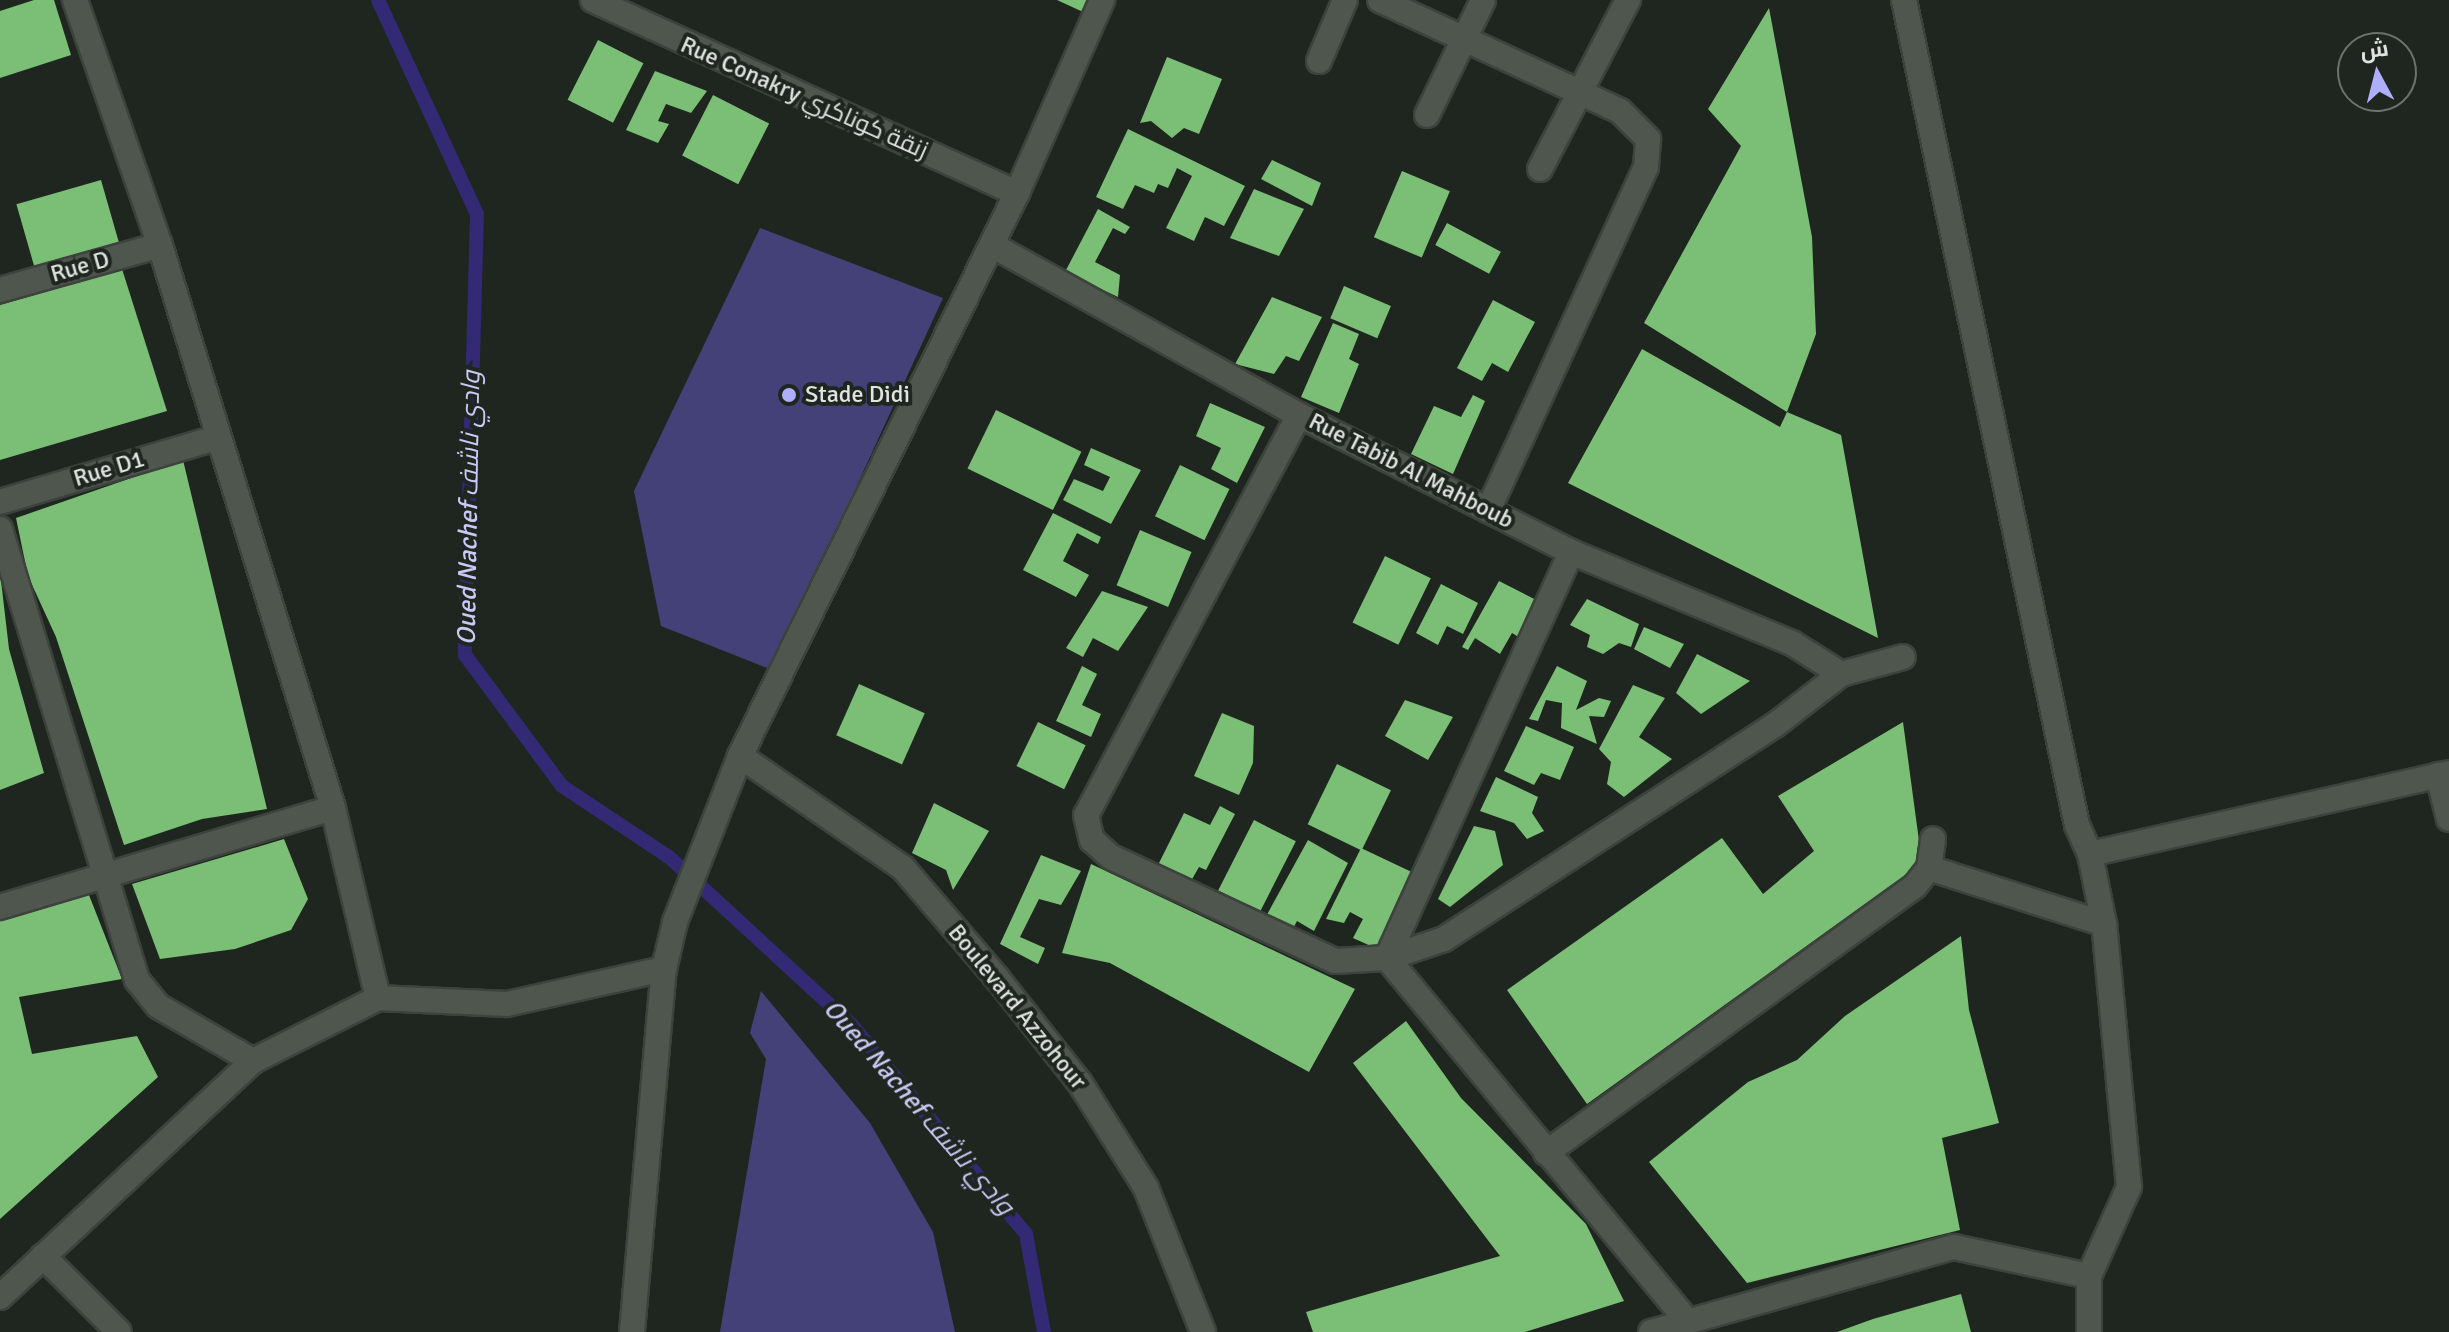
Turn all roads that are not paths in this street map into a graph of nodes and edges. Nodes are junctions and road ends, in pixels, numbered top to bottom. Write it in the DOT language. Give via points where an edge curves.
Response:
graph roads {
  1 [pos="75,0"];
  2 [pos="593,0"];
  3 [pos="1102,0"];
  4 [pos="1345,0"];
  5 [pos="1380,0"];
  6 [pos="1483,0"];
  7 [pos="1628,0"];
  8 [pos="1904,0"];
  9 [pos="1461,37"];
  10 [pos="1319,61"];
  11 [pos="1581,93"];
  12 [pos="1427,115"];
  13 [pos="1540,169"];
  14 [pos="1017,193"];
  15 [pos="160,245"];
  16 [pos="992,245"];
  17 [pos="0,290"];
  18 [pos="1299,415"];
  19 [pos="219,437"];
  20 [pos="0,502"];
  21 [pos="1488,510"];
  22 [pos="0,529"];
  23 [pos="1571,552"];
  24 [pos="1903,657"];
  25 [pos="1841,674"];
  26 [pos="740,756"];
  27 [pos="2444,774"];
  28 [pos="333,808"];
  29 [pos="2449,819"];
  30 [pos="1933,839"];
  31 [pos="2090,854"];
  32 [pos="1929,868"];
  33 [pos="105,875"];
  34 [pos="0,907"];
  35 [pos="2104,924"];
  36 [pos="1387,958"];
  37 [pos="664,969"];
  38 [pos="378,998"];
  39 [pos="253,1061"];
  40 [pos="1546,1153"];
  41 [pos="43,1256"];
  42 [pos="2089,1276"];
  43 [pos="0,1297"];
  44 [pos="1687,1321"];
  45 [pos="119,1332"];
  46 [pos="632,1332"];
  47 [pos="1203,1332"];
  48 [pos="1651,1332"];
  49 [pos="2089,1332"];
  1 -- 15 [label="street"];
  2 -- 14 [label="street, Rue Conakry زنقة كوناكري"];
  3 -- 14 [label="street"];
  4 -- 10 [label="street"];
  5 -- 9 [label="street"];
  6 -- 9 [label="street"];
  7 -- 11 [label="street"];
  8 -- 31 [label="street" via="2074,810"];
  9 -- 11 [label="street"];
  9 -- 12 [label="street"];
  11 -- 13 [label="street"];
  11 -- 21 [label="street" via="1644,129 1646,167"];
  14 -- 16 [label="street"];
  15 -- 17 [label="street, Rue D"];
  15 -- 19 [label="street"];
  16 -- 18 [label="street, Rue Tabib Al Mahboub"];
  16 -- 26 [label="street"];
  18 -- 21 [label="street, Rue Tabib Al Mahboub"];
  18 -- 36 [label="street" via="1088,803 1087,828 1111,857 1335,961"];
  19 -- 20 [label="street, Rue D1"];
  19 -- 28 [label="street"];
  21 -- 23 [label="street, Rue Tabib Al Mahboub"];
  22 -- 33 [label="street"];
  23 -- 25 [label="street, Rue Tabib Al Mahboub" via="1792,643"];
  23 -- 36 [label="street"];
  24 -- 25 [label="street"];
  25 -- 36 [label="street" via="1477,919"];
  26 -- 37 [label="street" via="675,922"];
  26 -- 47 [label="street, Boulevard Azzohour" via="903,868 997,978 1080,1083 1146,1188"];
  27 -- 29 [label="street"];
  27 -- 31 [label="street"];
  28 -- 33 [label="street"];
  28 -- 38 [label="street"];
  30 -- 32 [label="street"];
  31 -- 35 [label="street"];
  32 -- 35 [label="street"];
  32 -- 40 [label="street" via="1915,886"];
  33 -- 34 [label="street"];
  33 -- 39 [label="street" via="137,980 158,1006"];
  35 -- 42 [label="street" via="2129,1187"];
  36 -- 40 [label="street"];
  37 -- 38 [label="street" via="507,1004"];
  37 -- 46 [label="street"];
  38 -- 39 [label="street"];
  39 -- 41 [label="street"];
  40 -- 44 [label="street"];
  41 -- 43 [label="street"];
  41 -- 45 [label="street"];
  42 -- 44 [label="street" via="1954,1247"];
  42 -- 49 [label="street"];
  44 -- 48 [label="street"];
}
